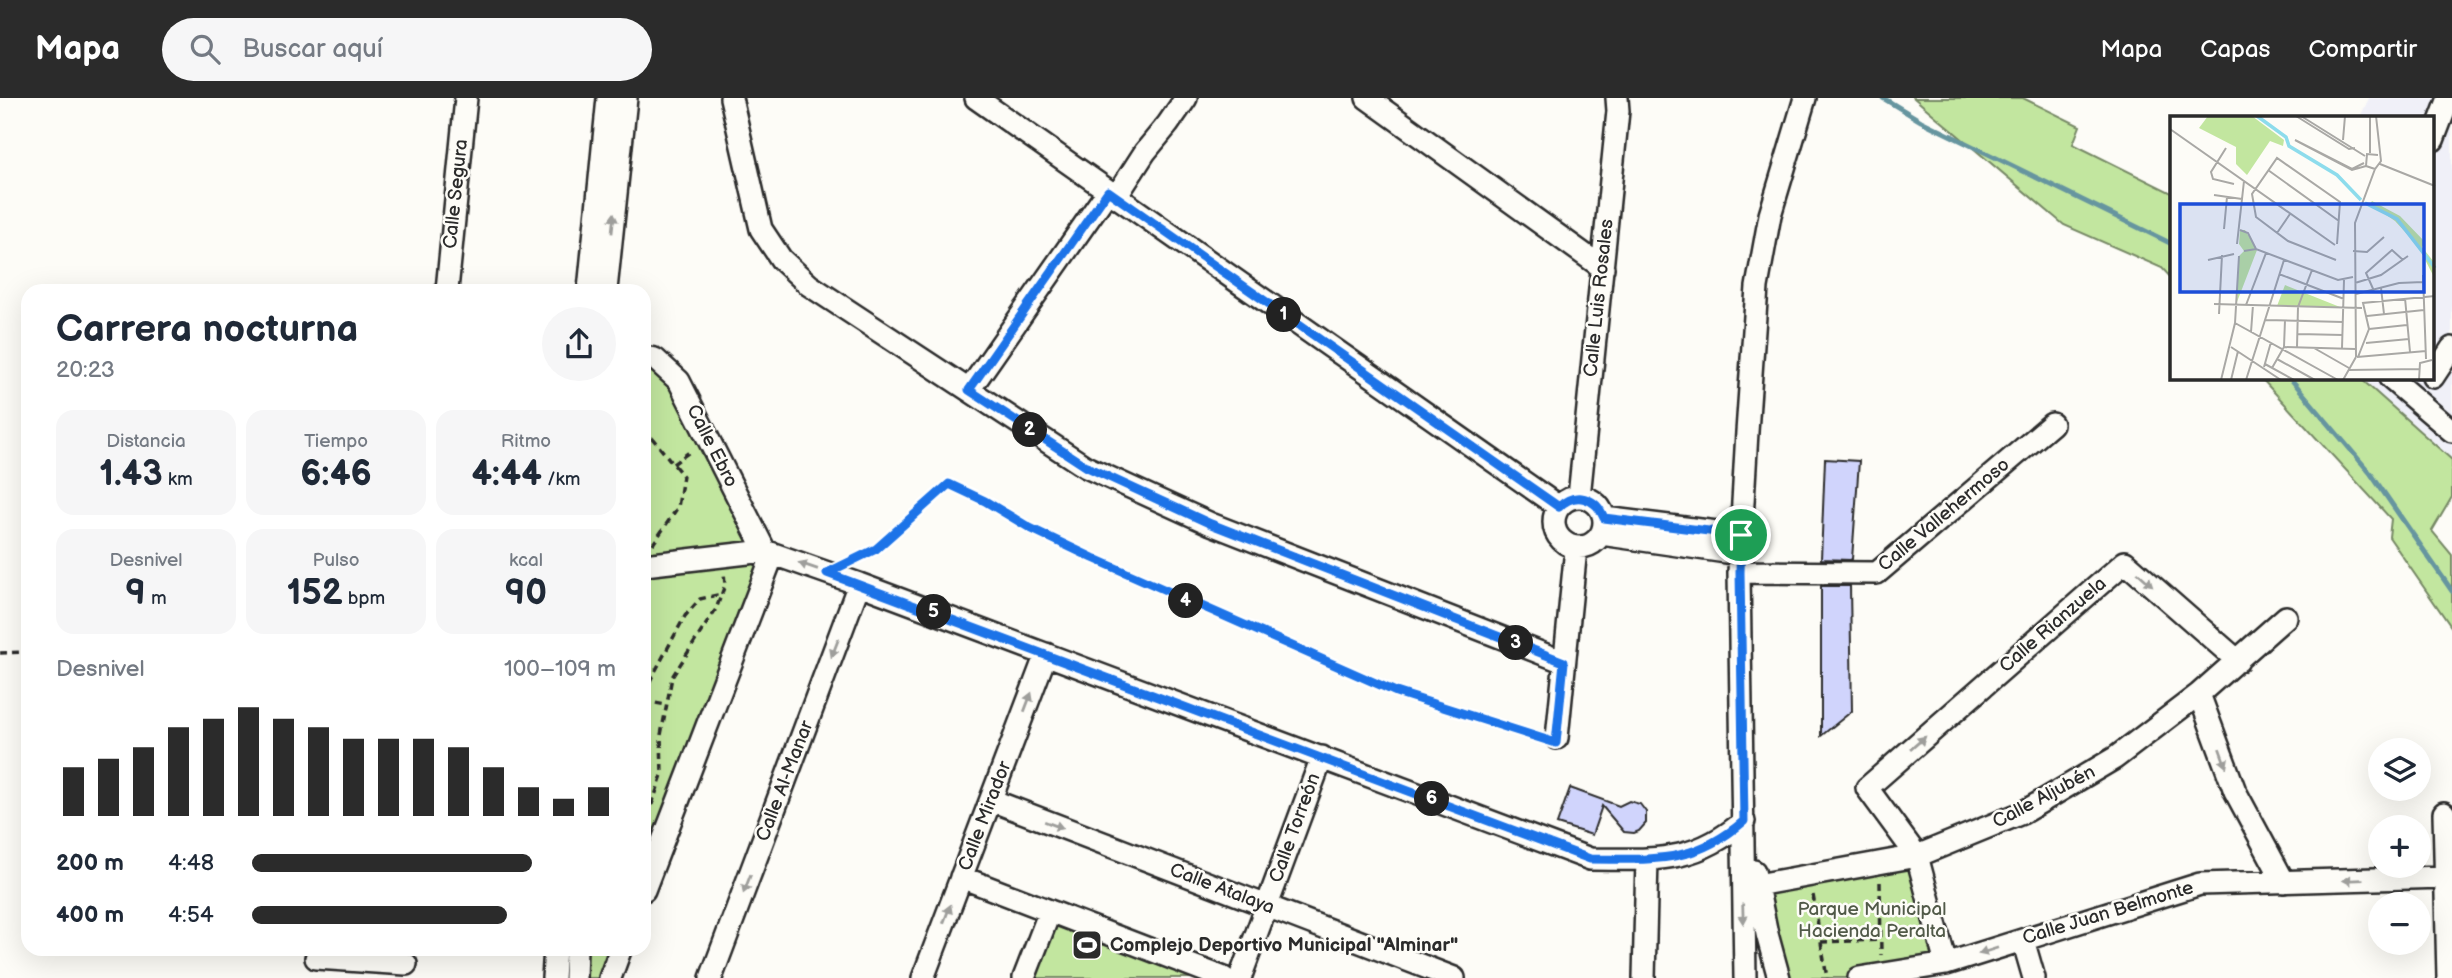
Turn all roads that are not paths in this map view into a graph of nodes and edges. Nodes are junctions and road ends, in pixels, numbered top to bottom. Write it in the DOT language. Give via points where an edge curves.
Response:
graph roads {
  1 [pos="466,98"];
  2 [pos="608,98"];
  3 [pos="626,98"];
  4 [pos="731,98"];
  5 [pos="975,98"];
  6 [pos="1186,98"];
  7 [pos="1367,98"];
  8 [pos="1617,98"];
  9 [pos="1805,98"];
  10 [pos="2449,98"];
  11 [pos="2434,137"];
  12 [pos="1112,194"];
  13 [pos="1603,268"];
  14 [pos="448,284"];
  15 [pos="590,284"];
  16 [pos="607,284"];
  17 [pos="2452,348"];
  18 [pos="651,359"];
  19 [pos="2434,374"];
  20 [pos="2392,380"];
  21 [pos="2430,380"];
  22 [pos="969,390"];
  23 [pos="2417,401"];
  24 [pos="2052,424"];
  25 [pos="2452,431"];
  26 [pos="1578,497"];
  27 [pos="1559,507"];
  28 [pos="1602,526"];
  29 [pos="1576,548"];
  30 [pos="769,553"];
  31 [pos="1740,554"];
  32 [pos="651,556"];
  33 [pos="859,584"];
  34 [pos="2286,617"];
  35 [pos="1046,654"];
  36 [pos="2238,661"];
  37 [pos="1564,662"];
  38 [pos="2199,694"];
  39 [pos="1557,738"];
  40 [pos="1322,757"];
  41 [pos="991,800"];
  42 [pos="2444,813"];
  43 [pos="1744,821"];
  44 [pos="1917,856"];
  45 [pos="1647,859"];
  46 [pos="651,871"];
  47 [pos="961,877"];
  48 [pos="2445,877"];
  49 [pos="2284,882"];
  50 [pos="1757,885"];
  51 [pos="1266,906"];
  52 [pos="1050,911"];
  53 [pos="2022,940"];
  54 [pos="554,956"];
  55 [pos="576,956"];
  56 [pos="618,956"];
  57 [pos="316,958"];
  58 [pos="406,963"];
  59 [pos="1947,964"];
  60 [pos="553,978"];
  61 [pos="575,978"];
  62 [pos="610,978"];
  63 [pos="711,978"];
  64 [pos="923,978"];
  65 [pos="1024,978"];
  66 [pos="1224,978"];
  67 [pos="1240,978"];
  68 [pos="1454,978"];
  69 [pos="1644,978"];
  70 [pos="1745,978"];
  71 [pos="1779,978"];
  72 [pos="1859,978"];
  73 [pos="2034,978"];
  74 [pos="2448,978"];
  1 -- 14 [label="street, Calle Segura"];
  2 -- 15 [label="street"];
  16 -- 3 [label="street, one-way"];
  4 -- 22 [label="street" via="761,229 781,259 809,285"];
  5 -- 12 [label="street"];
  6 -- 12 [label="street"];
  7 -- 13 [label="street"];
  8 -- 13 [label="street, Calle Luis Rosales"];
  9 -- 31 [label="street" via="1770,215 1757,287"];
  10 -- 11 [label="street"];
  12 -- 22 [label="street"];
  12 -- 27 [label="street"];
  13 -- 26 [label="street, Calle Luis Rosales"];
  17 -- 19 [label="street"];
  18 -- 30 [label="street, Calle Ebro" via="680,381"];
  20 -- 23 [label="street"];
  21 -- 23 [label="street"];
  22 -- 37 [label="street" via="1087,467 1211,524"];
  23 -- 25 [label="street"];
  24 -- 31 [label="street, Calle Vallehermoso" via="1877,573"];
  26 -- 27 [label="street"];
  26 -- 28 [label="street" via="1595,503"];
  27 -- 29 [label="street" via="1554,529 1562,542"];
  28 -- 29 [label="street" via="1591,545"];
  28 -- 31 [label="street, Calle Vallehermoso"];
  29 -- 37 [label="street"];
  30 -- 32 [label="street"];
  33 -- 30 [label="street, one-way"];
  30 -- 46 [label="street"];
  31 -- 43 [label="street"];
  33 -- 35 [label="street"];
  33 -- 63 [label="street, Calle Al-Manar, one-way"];
  34 -- 36 [label="street, Calle Aljubén"];
  35 -- 40 [label="street"];
  41 -- 35 [label="street, Calle Mirador, one-way"];
  36 -- 38 [label="street, Calle Aljubén"];
  44 -- 36 [label="street, Calle Rianzuela, one-way" via="1867,788 2125,562"];
  37 -- 39 [label="street"];
  38 -- 44 [label="street, Calle Aljubén" via="2115,758 2022,813"];
  38 -- 49 [label="street, one-way" via="2235,791"];
  40 -- 45 [label="street" via="1590,859"];
  40 -- 51 [label="street, Calle Torreón"];
  41 -- 47 [label="street, Calle Mirador"];
  41 -- 51 [label="street, Calle Atalaya, one-way"];
  42 -- 48 [label="street"];
  43 -- 45 [label="street" via="1707,848"];
  43 -- 50 [label="street"];
  43 -- 70 [label="street, one-way"];
  44 -- 50 [label="street, Calle Aljubén"];
  44 -- 59 [label="street"];
  45 -- 69 [label="street"];
  47 -- 52 [label="street"];
  64 -- 47 [label="street, Calle Mirador, one-way"];
  48 -- 49 [label="street, Calle Juan Belmonte, one-way"];
  48 -- 74 [label="street"];
  49 -- 53 [label="street, Calle Juan Belmonte" via="2200,884"];
  50 -- 71 [label="street"];
  51 -- 67 [label="street, Calle Torreón"];
  51 -- 68 [label="street, Calle Atalaya"];
  52 -- 65 [label="street"];
  52 -- 66 [label="street"];
  53 -- 59 [label="street, Calle Juan Belmonte, one-way"];
  53 -- 73 [label="street"];
  54 -- 60 [label="street"];
  55 -- 61 [label="street"];
  56 -- 62 [label="street"];
  57 -- 58 [label="street"];
  59 -- 72 [label="street, Calle Juan Belmonte"];
}
